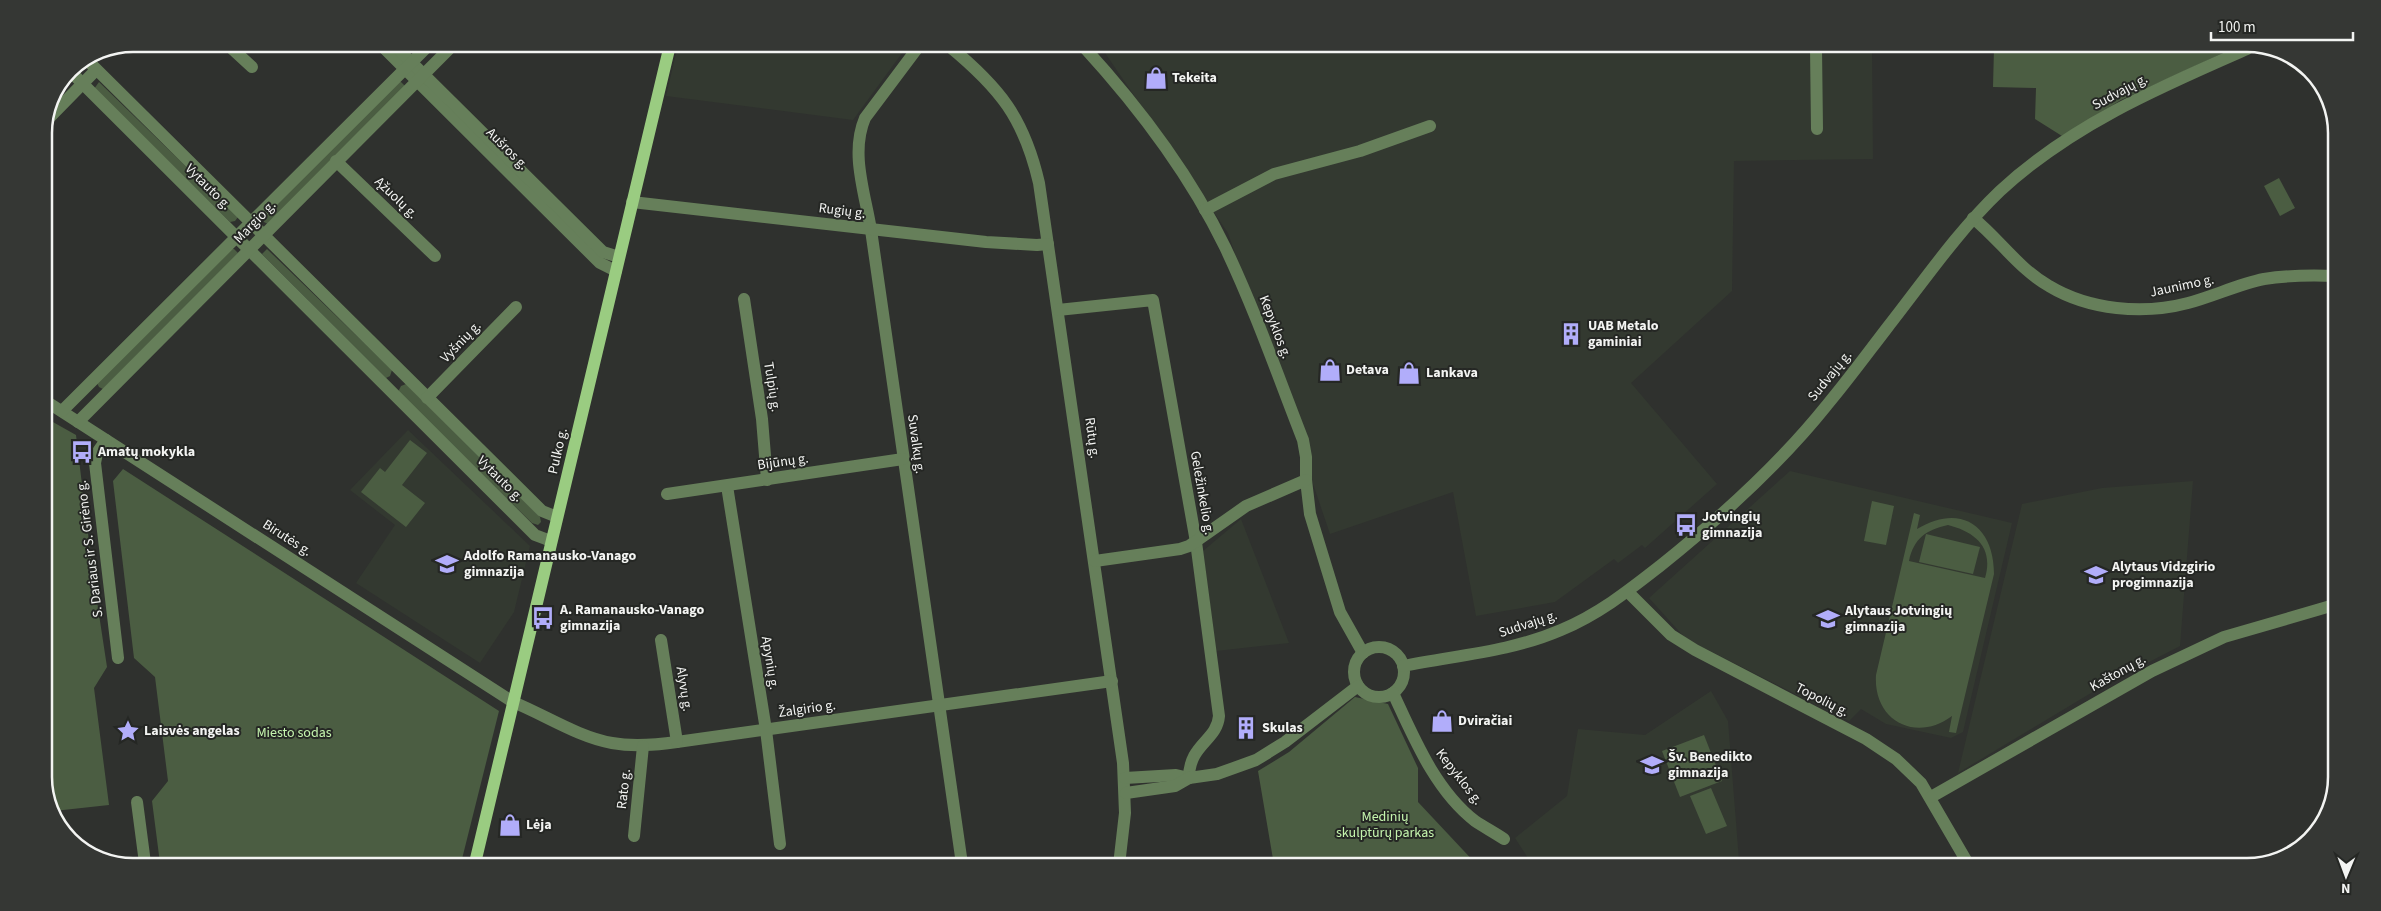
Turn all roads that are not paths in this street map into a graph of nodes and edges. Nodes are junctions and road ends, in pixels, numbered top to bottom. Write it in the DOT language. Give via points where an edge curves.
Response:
graph roads {
  1 [pos="236,52"];
  2 [pos="390,52"];
  3 [pos="398,52"];
  4 [pos="422,52"];
  5 [pos="446,52"];
  6 [pos="668,52"];
  7 [pos="914,52"];
  8 [pos="956,52"];
  9 [pos="1088,52"];
  10 [pos="1816,52"];
  11 [pos="2238,52"];
  12 [pos="91,64"];
  13 [pos="408,66"];
  14 [pos="252,67"];
  15 [pos="96,70"];
  16 [pos="76,77"];
  17 [pos="421,78"];
  18 [pos="83,84"];
  19 [pos="56,111"];
  20 [pos="1430,126"];
  21 [pos="1817,129"];
  22 [pos="336,161"];
  23 [pos="632,202"];
  24 [pos="1205,210"];
  25 [pos="1973,218"];
  26 [pos="251,223"];
  27 [pos="871,230"];
  28 [pos="263,235"];
  29 [pos="237,238"];
  30 [pos="1048,244"];
  31 [pos="249,249"];
  32 [pos="435,256"];
  33 [pos="619,257"];
  34 [pos="616,270"];
  35 [pos="2328,275"];
  36 [pos="744,299"];
  37 [pos="516,307"];
  38 [pos="1058,310"];
  39 [pos="404,374"];
  40 [pos="388,389"];
  41 [pos="428,398"];
  42 [pos="52,405"];
  43 [pos="62,411"];
  44 [pos="78,422"];
  45 [pos="106,440"];
  46 [pos="903,460"];
  47 [pos="768,480"];
  48 [pos="1306,480"];
  49 [pos="728,486"];
  50 [pos="667,494"];
  51 [pos="557,517"];
  52 [pos="551,541"];
  53 [pos="1196,542"];
  54 [pos="1095,561"];
  55 [pos="1628,592"];
  56 [pos="2328,606"];
  57 [pos="661,640"];
  58 [pos="1363,653"];
  59 [pos="118,658"];
  60 [pos="1403,666"];
  61 [pos="1112,681"];
  62 [pos="1358,686"];
  63 [pos="1393,693"];
  64 [pos="513,702"];
  65 [pos="940,705"];
  66 [pos="766,730"];
  67 [pos="677,742"];
  68 [pos="643,746"];
  69 [pos="1125,778"];
  70 [pos="1190,778"];
  71 [pos="1126,793"];
  72 [pos="1931,797"];
  73 [pos="137,802"];
  74 [pos="634,836"];
  75 [pos="1504,839"];
  76 [pos="780,844"];
  77 [pos="144,858"];
  78 [pos="476,858"];
  79 [pos="961,858"];
  80 [pos="1120,858"];
  81 [pos="1965,858"];
  1 -- 14 [label="street"];
  2 -- 13 [label="street, Aušros g."];
  3 -- 13 [label="street, Aušros g."];
  4 -- 13 [label="street, Margio g."];
  5 -- 17 [label="street, Margio g."];
  6 -- 23 [label="main road, Pulko g."];
  7 -- 27 [label="street, Suvalkų g." via="874,104 860,129 858,152"];
  8 -- 30 [label="street, Rūtų g." via="990,83 1016,117 1030,148"];
  9 -- 24 [label="street, Kepyklos g." via="1148,121"];
  10 -- 21 [label="street"];
  11 -- 25 [label="street, Sudvajų g." via="2154,90 2079,130 2018,175"];
  12 -- 15 [label="street, Vytauto g."];
  13 -- 17 [label="street, Aušros g."];
  13 -- 26 [label="street, Margio g."];
  15 -- 18 [label="street"];
  15 -- 26 [label="street, Vytauto g."];
  16 -- 18 [label="street, Vytauto g."];
  17 -- 22 [label="street, Margio g."];
  17 -- 33 [label="street, Aušros g." via="603,252"];
  17 -- 34 [label="street, Aušros g." via="600,263"];
  18 -- 19 [label="street"];
  18 -- 29 [label="street, Vytauto g."];
  20 -- 24 [label="street" via="1360,151 1274,174"];
  22 -- 28 [label="street, Margio g."];
  22 -- 32 [label="street, Ąžuolų g."];
  23 -- 27 [label="street, Rugių g."];
  23 -- 33 [label="main road, Pulko g."];
  24 -- 48 [label="street, Kepyklos g." via="1241,283 1303,440"];
  25 -- 35 [label="street, Jaunimo g." via="2025,269 2048,286 2082,300 2111,307 2167,308 2262,280 2307,274"];
  25 -- 55 [label="street, Sudvajų g." via="1826,407 1748,490"];
  26 -- 28 [label="street, Vytauto g."];
  26 -- 29 [label="street, Margio g."];
  27 -- 30 [label="street, Rugių g." via="986,242"];
  27 -- 46 [label="street, Suvalkų g."];
  28 -- 31 [label="street, Margio g."];
  28 -- 39 [label="street, Vytauto g."];
  29 -- 31 [label="street, Vytauto g."];
  29 -- 43 [label="street, Margio g."];
  30 -- 38 [label="street, Rūtų g."];
  31 -- 40 [label="street, Vytauto g."];
  31 -- 44 [label="street, Margio g."];
  33 -- 34 [label="main road, Pulko g."];
  34 -- 51 [label="main road, Pulko g."];
  36 -- 47 [label="street, Tulpių g."];
  37 -- 41 [label="street, Vyšnių g."];
  38 -- 53 [label="street, Geležinkelio g." via="1153,300"];
  38 -- 54 [label="street, Rūtų g."];
  39 -- 40 [label="street"];
  39 -- 41 [label="street, Vytauto g."];
  40 -- 52 [label="street, Vytauto g." via="535,535"];
  41 -- 51 [label="street, Vytauto g." via="542,511"];
  42 -- 43 [label="street, Birutės g."];
  43 -- 44 [label="street, Birutės g."];
  44 -- 45 [label="street, Birutės g."];
  45 -- 59 [label="street, S. Dariaus ir S. Girėno g." via="97,453 95,463"];
  45 -- 64 [label="street, Birutės g."];
  46 -- 47 [label="street, Bijūnų g."];
  46 -- 65 [label="street, Suvalkų g."];
  47 -- 49 [label="street, Bijūnų g."];
  48 -- 53 [label="street" via="1246,506"];
  48 -- 58 [label="street, Kepyklos g." via="1310,514 1340,612"];
  49 -- 50 [label="street, Bijūnų g."];
  49 -- 66 [label="street, Apynių g."];
  51 -- 52 [label="main road, Pulko g."];
  52 -- 64 [label="main road, Pulko g."];
  53 -- 54 [label="street" via="1180,549"];
  53 -- 70 [label="street, Geležinkelio g." via="1219,716 1216,727 1192,758"];
  54 -- 61 [label="street, Rūtų g."];
  55 -- 60 [label="street, Sudvajų g." via="1586,618 1535,640 1489,653"];
  55 -- 72 [label="street, Topolių g." via="1671,635 1695,650 1884,749 1906,767"];
  56 -- 72 [label="street, Kaštonų g." via="2224,638 2152,671"];
  57 -- 67 [label="street, Alyvų g."];
  58 -- 60 [label="street" via="1376,648 1390,650"];
  58 -- 62 [label="street" via="1354,672"];
  60 -- 63 [label="street" via="1404,678"];
  61 -- 65 [label="street, Žalgirio g."];
  61 -- 69 [label="street, Rūtų g."];
  62 -- 63 [label="street" via="1374,697"];
  62 -- 70 [label="street" via="1272,752 1227,770"];
  63 -- 75 [label="street, Kepyklos g." via="1429,766 1470,816"];
  64 -- 68 [label="street, Žalgirio g." via="596,738"];
  64 -- 78 [label="main road, Pulko g."];
  65 -- 66 [label="street, Žalgirio g."];
  65 -- 79 [label="street, Suvalkų g."];
  66 -- 67 [label="street, Žalgirio g."];
  66 -- 76 [label="street, Apynių g."];
  67 -- 68 [label="street, Žalgirio g."];
  68 -- 74 [label="street, Rato g."];
  69 -- 70 [label="street" via="1170,775"];
  69 -- 71 [label="street, Rūtų g."];
  70 -- 71 [label="street" via="1175,786"];
  71 -- 80 [label="street, Rūtų g."];
  72 -- 81 [label="street, Topolių g."];
  73 -- 77 [label="street"];
}
